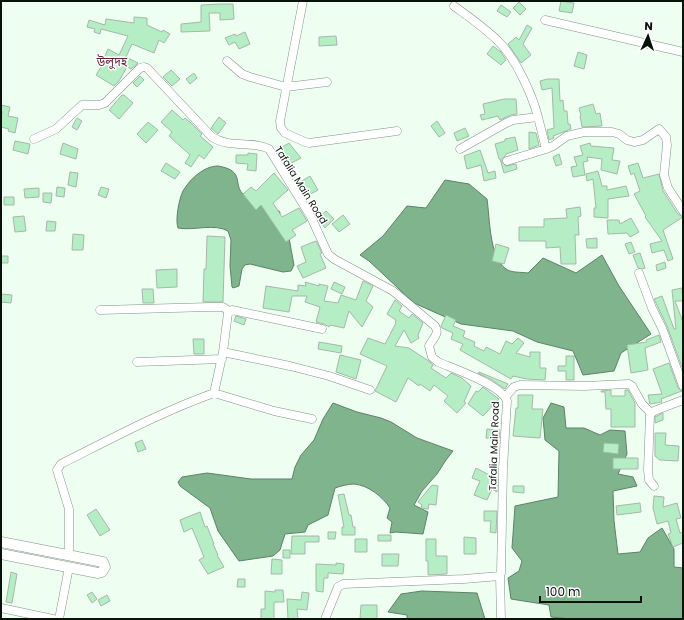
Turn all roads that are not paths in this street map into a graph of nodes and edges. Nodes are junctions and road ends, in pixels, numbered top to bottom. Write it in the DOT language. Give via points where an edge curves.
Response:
graph roads {
  1 [pos="303,1"];
  2 [pos="454,6"];
  3 [pos="545,20"];
  4 [pos="683,52"];
  5 [pos="227,61"];
  6 [pos="327,82"];
  7 [pos="286,87"];
  8 [pos="538,117"];
  9 [pos="397,132"];
  10 [pos="34,139"];
  11 [pos="546,149"];
  12 [pos="460,150"];
  13 [pos="507,162"];
  14 [pos="683,212"];
  15 [pos="639,273"];
  16 [pos="100,310"];
  17 [pos="229,311"];
  18 [pos="322,329"];
  19 [pos="222,356"];
  20 [pos="137,362"];
  21 [pos="683,386"];
  22 [pos="370,390"];
  23 [pos="214,393"];
  24 [pos="506,396"];
  25 [pos="683,400"];
  26 [pos="651,413"];
  27 [pos="312,419"];
  28 [pos="654,486"];
  29 [pos="1,542"];
  30 [pos="1,554"];
  31 [pos="69,555"];
  32 [pos="69,567"];
  33 [pos="500,576"];
  34 [pos="1,608"];
  35 [pos="53,619"];
  36 [pos="58,619"];
  37 [pos="325,619"];
  38 [pos="501,619"];
  1 -- 7 [label="street"];
  2 -- 8 [label="street" via="505,49 525,82"];
  3 -- 4 [label="street"];
  5 -- 7 [label="street" via="242,74"];
  6 -- 7 [label="street"];
  7 -- 9 [label="street" via="281,128 305,142"];
  8 -- 11 [label="street"];
  8 -- 12 [label="street" via="513,120 496,127"];
  10 -- 24 [label="street, Tafalia Main Road" via="56,130 82,106 105,103 140,68 147,68 212,137 226,143 257,145 268,149 311,217 328,254 393,291 434,326 437,335 429,346 432,357 438,362 489,385"];
  11 -- 13 [label="street"];
  11 -- 14 [label="street" via="567,136 584,132 612,132 634,142 644,140 659,129 666,136 667,145 664,175 668,188"];
  15 -- 21 [label="street"];
  16 -- 17 [label="street" via="210,307"];
  17 -- 18 [label="street"];
  17 -- 19 [label="street"];
  19 -- 20 [label="street"];
  19 -- 22 [label="street" via="290,366"];
  19 -- 23 [label="street"];
  23 -- 27 [label="street" via="274,412"];
  23 -- 31 [label="street" via="142,424 58,467 69,508"];
  24 -- 26 [label="street" via="514,387 520,385 629,384"];
  24 -- 33 [label="street, Tafalia Main Road"];
  25 -- 26 [label="street"];
  26 -- 28 [label="street" via="648,428 648,470 649,480"];
  29 -- 31 [label="street"];
  30 -- 32 [label="street"];
  31 -- 32 [label="street" via="103,562 105,567 98,573"];
  32 -- 36 [label="street"];
  33 -- 37 [label="street" via="343,584 338,587"];
  33 -- 38 [label="street, Tafalia Main Road"];
  34 -- 35 [label="street"];
}
